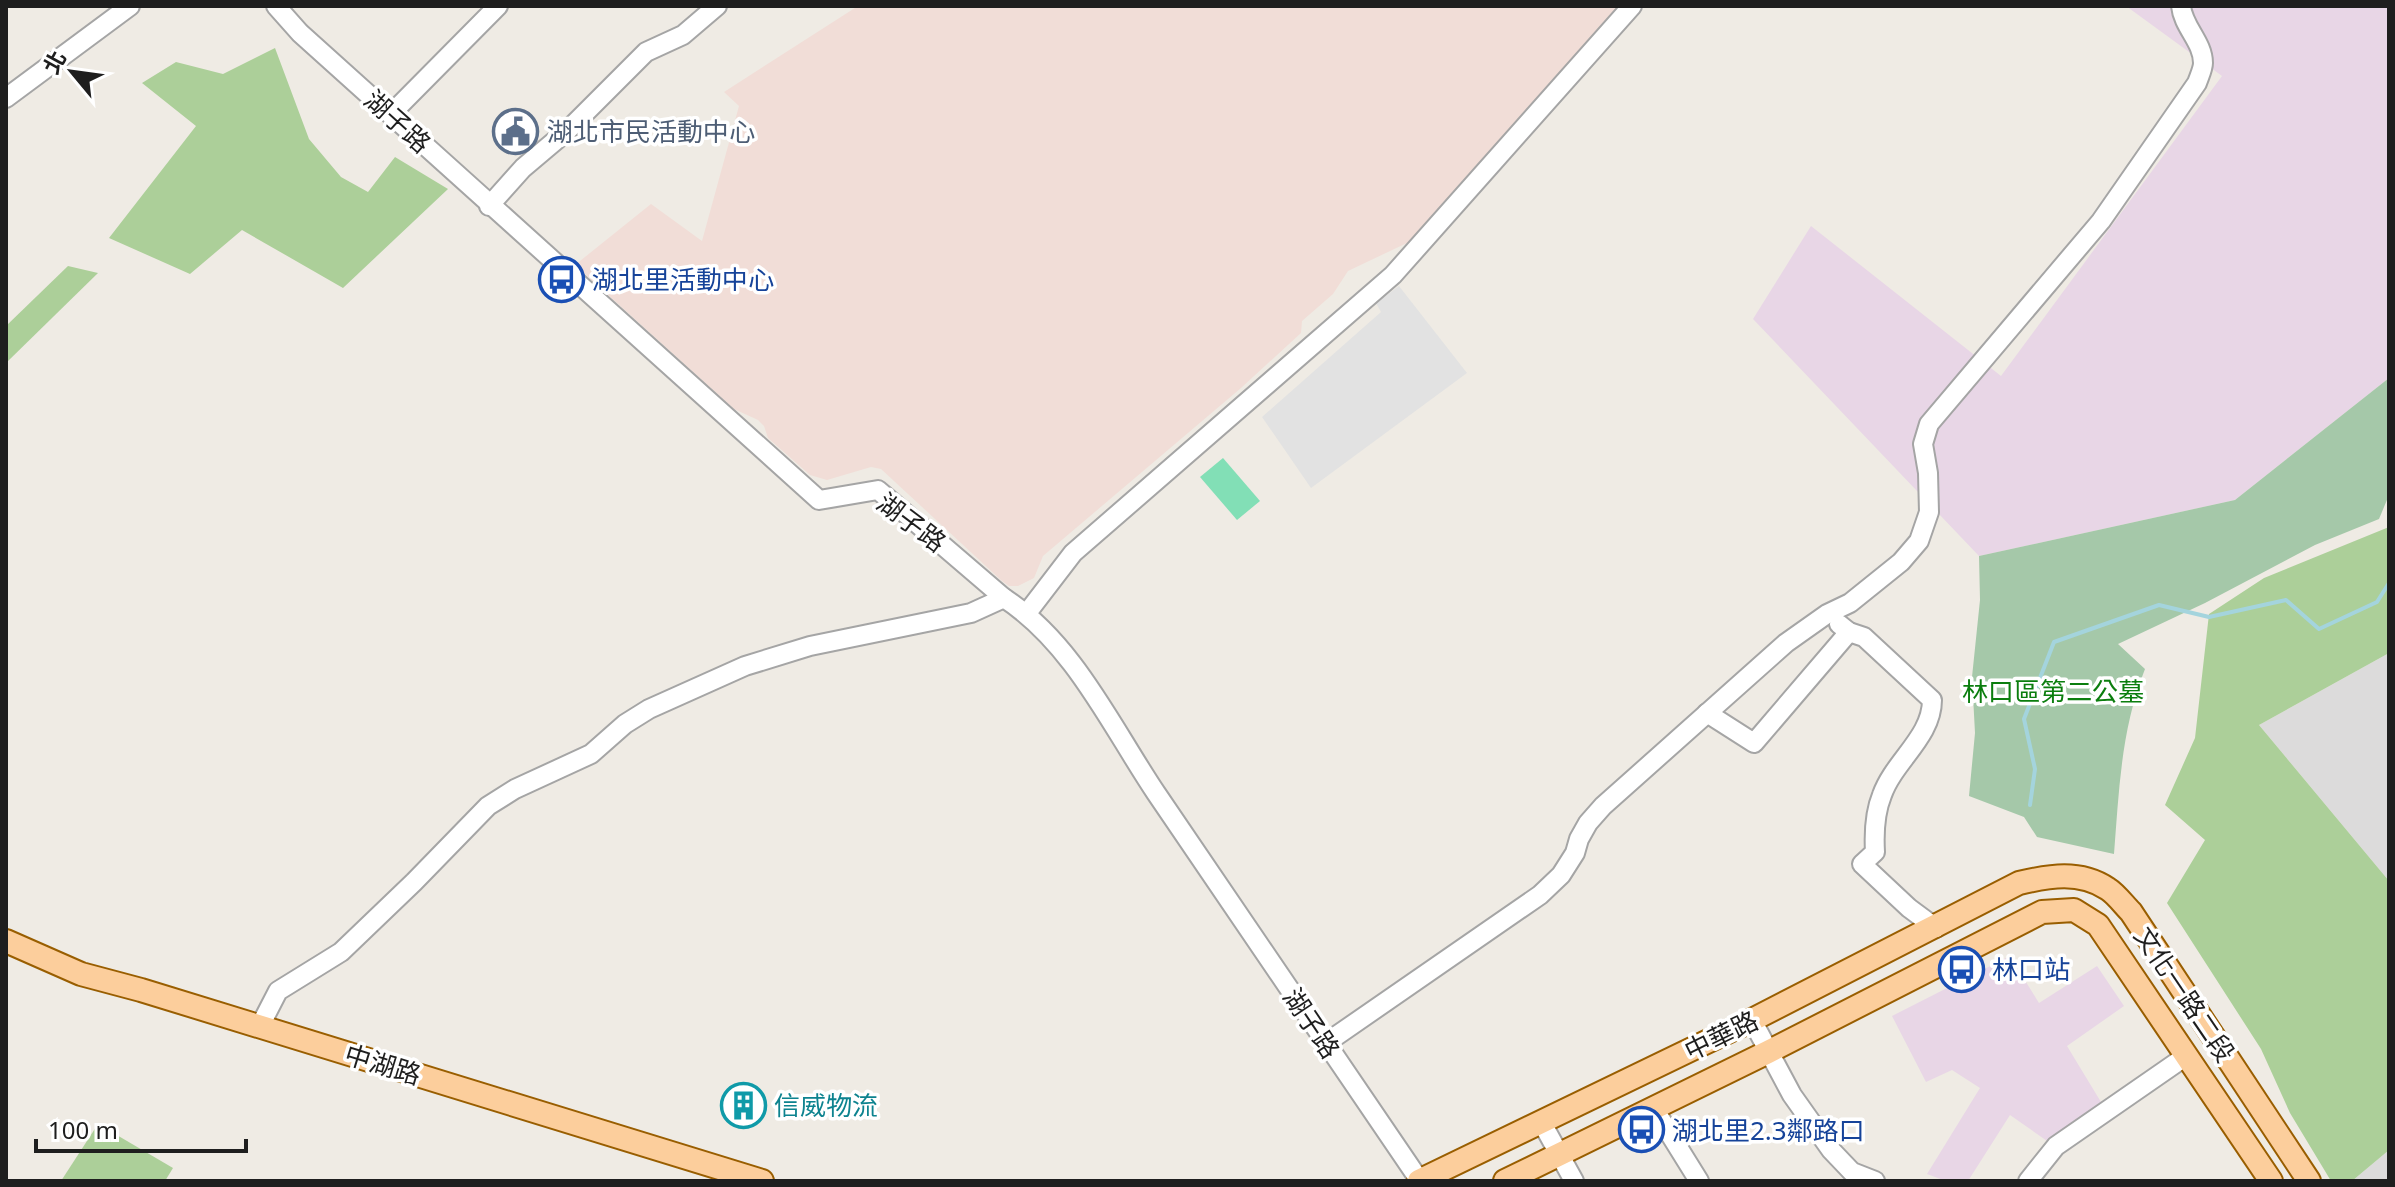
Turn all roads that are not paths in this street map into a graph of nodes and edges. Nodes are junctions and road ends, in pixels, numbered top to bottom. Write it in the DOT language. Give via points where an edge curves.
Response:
graph roads {
  1 [pos="130,6"];
  2 [pos="276,6"];
  3 [pos="498,6"];
  4 [pos="717,6"];
  5 [pos="1632,6"];
  6 [pos="2181,6"];
  7 [pos="6,98"];
  8 [pos="391,114"];
  9 [pos="489,206"];
  10 [pos="1004,598"];
  11 [pos="1027,613"];
  12 [pos="1827,614"];
  13 [pos="1849,632"];
  14 [pos="1707,713"];
  15 [pos="2019,883"];
  16 [pos="2042,912"];
  17 [pos="1936,928"];
  18 [pos="6,941"];
  19 [pos="1752,1020"];
  20 [pos="260,1026"];
  21 [pos="1326,1043"];
  22 [pos="1768,1052"];
  23 [pos="2186,1056"];
  24 [pos="1653,1107"];
  25 [pos="1542,1123"];
  26 [pos="1557,1154"];
  27 [pos="762,1181"];
  28 [pos="1420,1181"];
  29 [pos="1505,1181"];
  30 [pos="1574,1181"];
  31 [pos="1699,1181"];
  32 [pos="1875,1181"];
  33 [pos="2028,1181"];
  34 [pos="2271,1181"];
  35 [pos="2309,1181"];
  1 -- 7 [label="street"];
  2 -- 8 [label="street, 湖子路"];
  3 -- 8 [label="street"];
  4 -- 9 [label="street" via="683,35 646,52"];
  5 -- 11 [label="street" via="1393,275 1073,553"];
  6 -- 12 [label="street" via="2203,63 2197,83 2101,221 1929,424 1923,444 1929,512 1919,541 1850,603"];
  8 -- 9 [label="street, 湖子路"];
  9 -- 10 [label="street, 湖子路" via="819,500 878,490"];
  10 -- 11 [label="street, 湖子路"];
  10 -- 20 [label="street" via="971,613 758,662 649,709 591,754 488,806 341,952 278,991"];
  11 -- 21 [label="street, 湖子路" via="1083,678"];
  12 -- 13 [label="street"];
  12 -- 14 [label="street"];
  13 -- 14 [label="street" via="1754,743"];
  13 -- 17 [label="street" via="1864,637 1932,700 1932,716 1882,795 1875,852 1862,864"];
  14 -- 21 [label="street" via="1588,823 1568,864 1540,895"];
  15 -- 17 [label="main road, 中華路"];
  15 -- 35 [label="main road, 文化一路二段" via="2079,876 2109,889 2131,912"];
  16 -- 22 [label="main road, 中華路"];
  16 -- 23 [label="main road, 文化一路二段" via="2074,910 2098,925"];
  17 -- 19 [label="main road, 中華路"];
  18 -- 20 [label="main road, 中湖路" via="81,974"];
  19 -- 22 [label="street"];
  19 -- 25 [label="main road, 中華路"];
  20 -- 27 [label="main road, 中湖路"];
  21 -- 28 [label="street, 湖子路"];
  22 -- 24 [label="main road, 中華路"];
  22 -- 32 [label="street" via="1831,1150 1852,1172"];
  23 -- 33 [label="street" via="2056,1146"];
  23 -- 34 [label="main road, 文化一路二段"];
  24 -- 26 [label="main road, 中華路"];
  24 -- 31 [label="street"];
  25 -- 26 [label="street"];
  25 -- 28 [label="main road, 中華路"];
  26 -- 29 [label="main road, 中華路"];
  26 -- 30 [label="street"];
}
